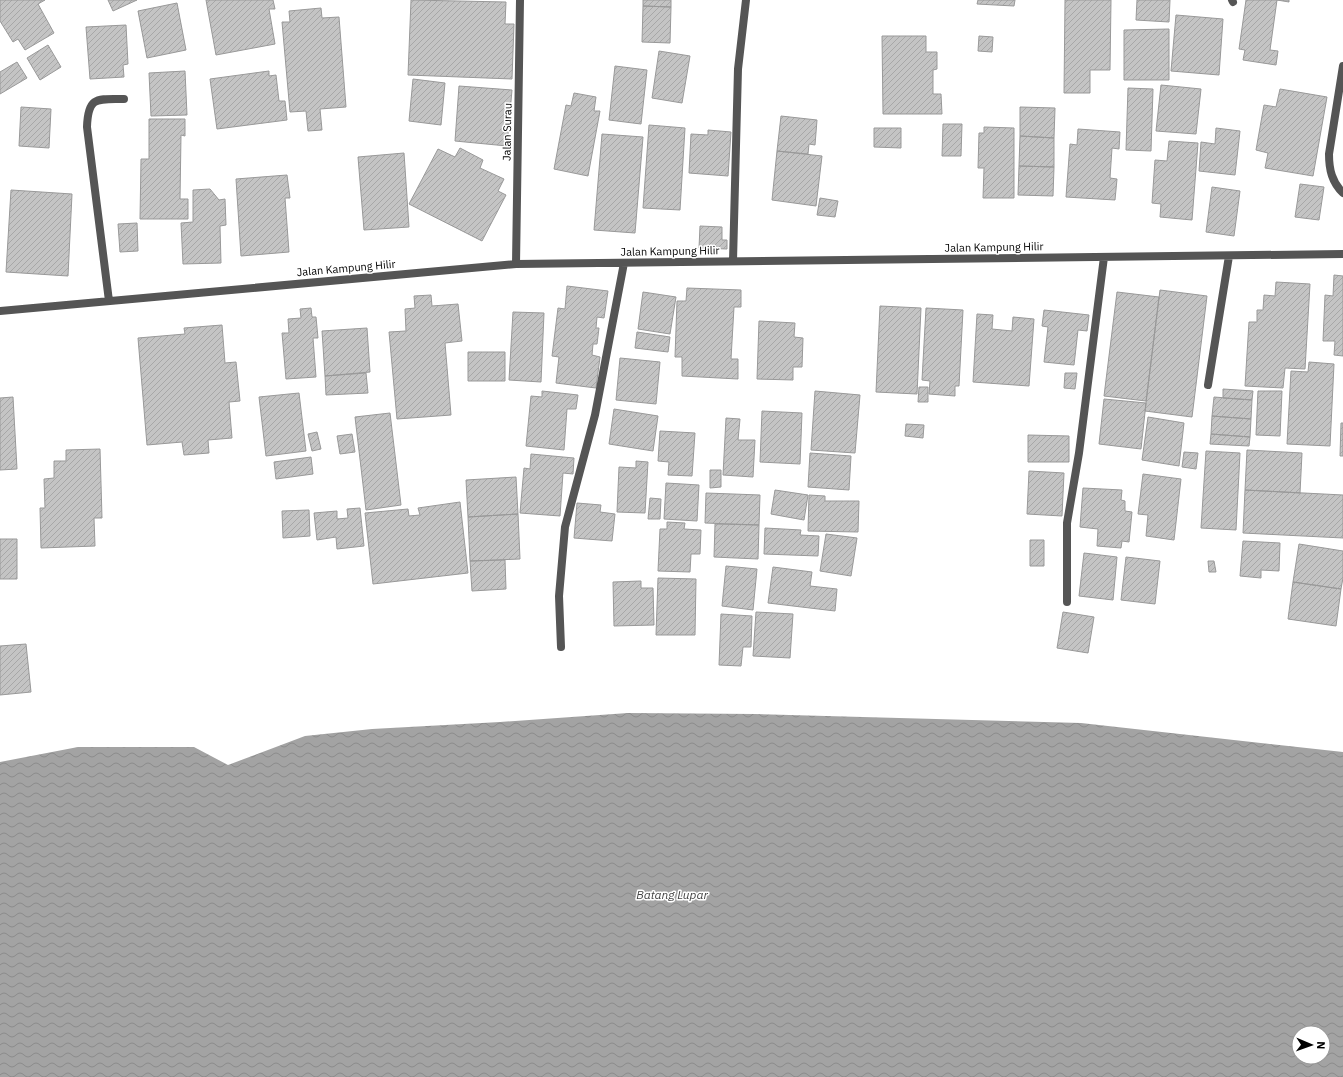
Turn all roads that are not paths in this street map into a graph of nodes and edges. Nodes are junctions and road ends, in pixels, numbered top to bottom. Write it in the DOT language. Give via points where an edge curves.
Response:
graph roads {
  1 [pos="520,0"];
  2 [pos="746,0"];
  3 [pos="1343,66"];
  4 [pos="124,99"];
  5 [pos="1343,193"];
  6 [pos="1343,254"];
  7 [pos="1229,256"];
  8 [pos="1104,257"];
  9 [pos="733,261"];
  10 [pos="624,263"];
  11 [pos="516,264"];
  12 [pos="110,301"];
  13 [pos="0,311"];
  14 [pos="1208,385"];
  15 [pos="1067,602"];
  16 [pos="561,648"];
  1 -- 11 [label="street, Jalan Surau"];
  2 -- 9 [label="street" via="738,70"];
  3 -- 5 [label="street" via="1329,154 1329,168 1333,180"];
  4 -- 12 [label="street" via="96,101 90,106 87,127"];
  6 -- 7 [label="street, Jalan Kampung Hilir"];
  7 -- 8 [label="street, Jalan Kampung Hilir"];
  7 -- 14 [label="street"];
  8 -- 9 [label="street, Jalan Kampung Hilir"];
  8 -- 15 [label="street" via="1068,523"];
  9 -- 10 [label="street, Jalan Kampung Hilir"];
  10 -- 11 [label="street, Jalan Kampung Hilir"];
  10 -- 16 [label="street" via="595,415 565,527 559,596"];
  11 -- 12 [label="street, Jalan Kampung Hilir"];
  12 -- 13 [label="street, Jalan Kampung Hilir"];
}
